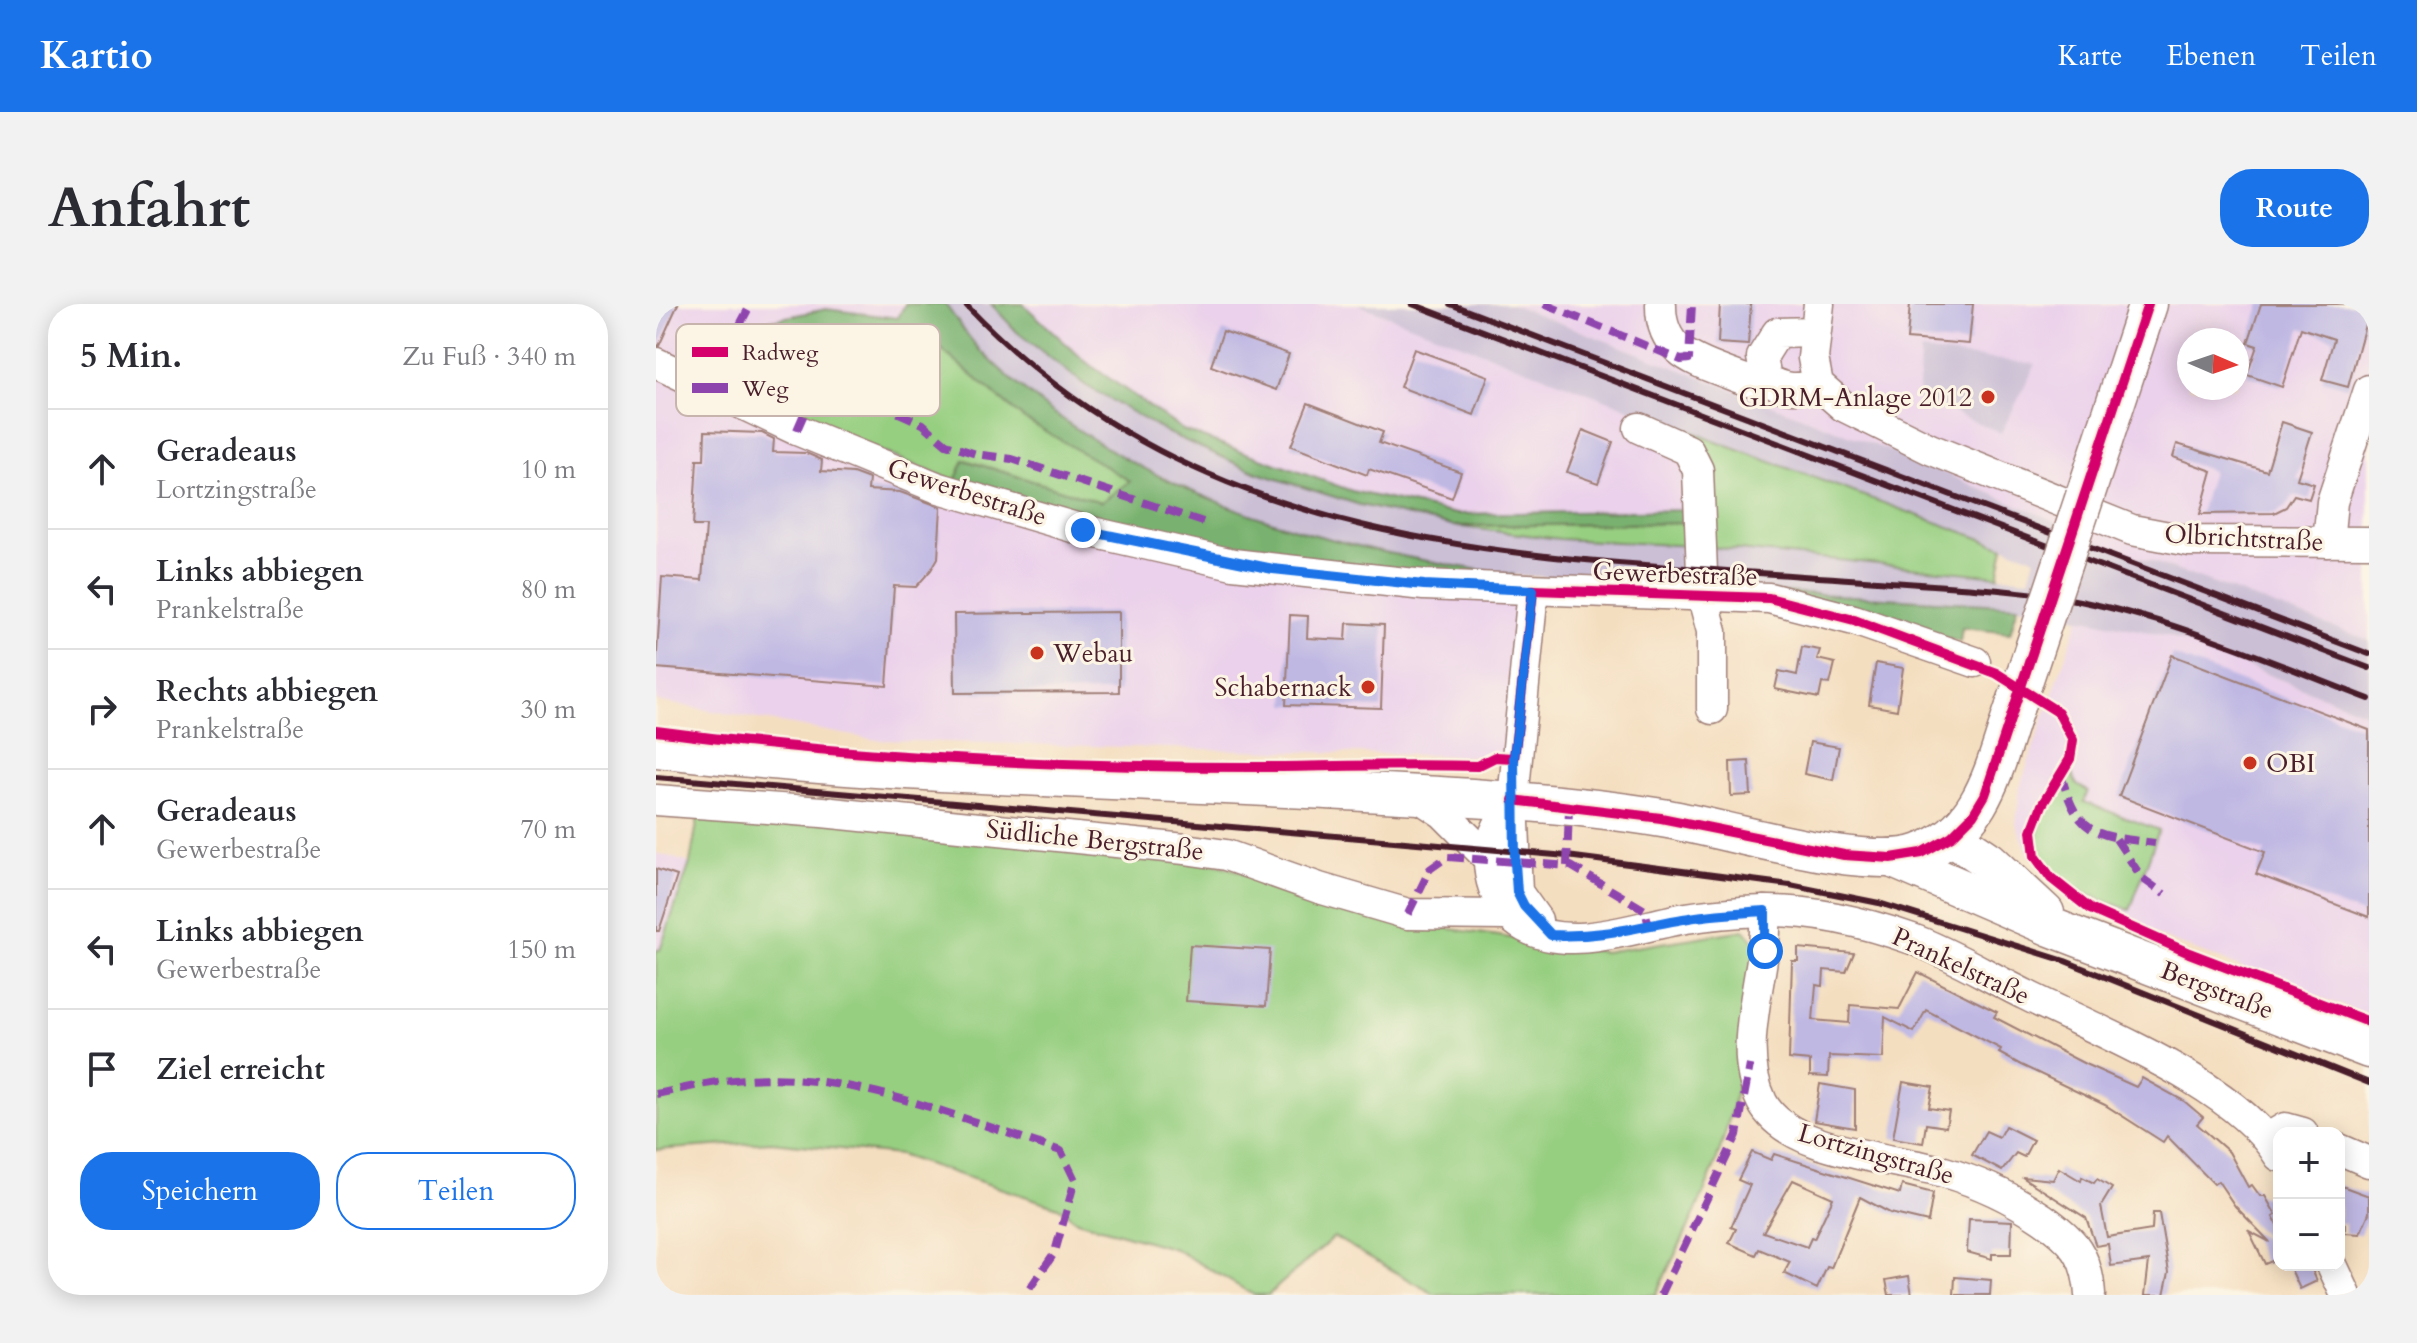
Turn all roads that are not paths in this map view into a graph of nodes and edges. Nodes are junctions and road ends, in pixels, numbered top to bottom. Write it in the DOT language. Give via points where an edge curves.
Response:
graph roads {
  1 [pos="1661,304"];
  2 [pos="2148,304"];
  3 [pos="1817,318"];
  4 [pos="656,363"];
  5 [pos="676,373"];
  6 [pos="1766,379"];
  7 [pos="1818,384"];
  8 [pos="2369,390"];
  9 [pos="768,416"];
  10 [pos="1639,428"];
  11 [pos="2328,542"];
  12 [pos="2369,542"];
  13 [pos="1533,590"];
  14 [pos="1703,598"];
  15 [pos="1975,662"];
  16 [pos="1712,709"];
  17 [pos="656,748"];
  18 [pos="1416,795"];
  19 [pos="1985,795"];
  20 [pos="656,800"];
  21 [pos="1513,800"];
  22 [pos="1952,836"];
  23 [pos="1891,858"];
  24 [pos="1491,861"];
  25 [pos="2002,892"];
  26 [pos="1515,910"];
  27 [pos="1765,911"];
  28 [pos="2369,1049"];
  29 [pos="2273,1147"];
  30 [pos="2345,1152"];
  31 [pos="2369,1162"];
  32 [pos="2335,1271"];
  33 [pos="2090,1295"];
  34 [pos="2346,1295"];
  1 -- 6 [label="street" via="1665,333 1676,350 1753,383"];
  2 -- 19 [label="main road, bridge"];
  3 -- 6 [label="street" via="1777,333 1762,357"];
  3 -- 7 [label="street" via="1813,358"];
  4 -- 5 [label="street, Gewerbestraße"];
  6 -- 7 [label="street" via="1791,389"];
  7 -- 11 [label="street, Olbrichtstraße" via="1843,406 1930,449 2132,530 2190,541"];
  8 -- 11 [label="street" via="2332,502"];
  9 -- 13 [label="street, Gewerbestraße" via="936,487 1083,530 1259,567 1424,585"];
  10 -- 14 [label="street" via="1676,442 1694,458"];
  11 -- 12 [label="street, Olbrichtstraße"];
  13 -- 14 [label="street, Gewerbestraße"];
  13 -- 21 [label="street"];
  14 -- 15 [label="street, Gewerbestraße" via="1769,598 1854,620"];
  14 -- 16 [label="street" via="1712,631"];
  17 -- 18 [label="main road" via="859,765"];
  18 -- 21 [label="main road"];
  18 -- 24 [label="street" via="1443,813"];
  19 -- 22 [label="main road"];
  19 -- 25 [label="main road" via="1999,851"];
  20 -- 26 [label="street, Südliche Bergstraße" via="1185,849 1226,855 1408,914"];
  21 -- 23 [label="main road" via="1661,818 1844,855"];
  21 -- 24 [label="street, Prankelstraße" via="1492,840"];
  21 -- 26 [label="street"];
  22 -- 23 [label="main road" via="1922,853"];
  22 -- 25 [label="main road" via="1963,863"];
  23 -- 25 [label="main road, Bergstraße"];
  24 -- 26 [label="street, Prankelstraße" via="1492,883"];
  25 -- 28 [label="main road, Bergstraße" via="2065,932"];
  26 -- 27 [label="street, Prankelstraße" via="1551,935 1607,935 1686,918"];
  27 -- 29 [label="street, Prankelstraße" via="1823,914 1915,940 2173,1069 2215,1095"];
  27 -- 33 [label="street, Lortzingstraße" via="1750,1065 1763,1104 1790,1132 1944,1172 2009,1196 2066,1234 2089,1268"];
  30 -- 31 [label="street"];
  32 -- 34 [label="street"];
}
